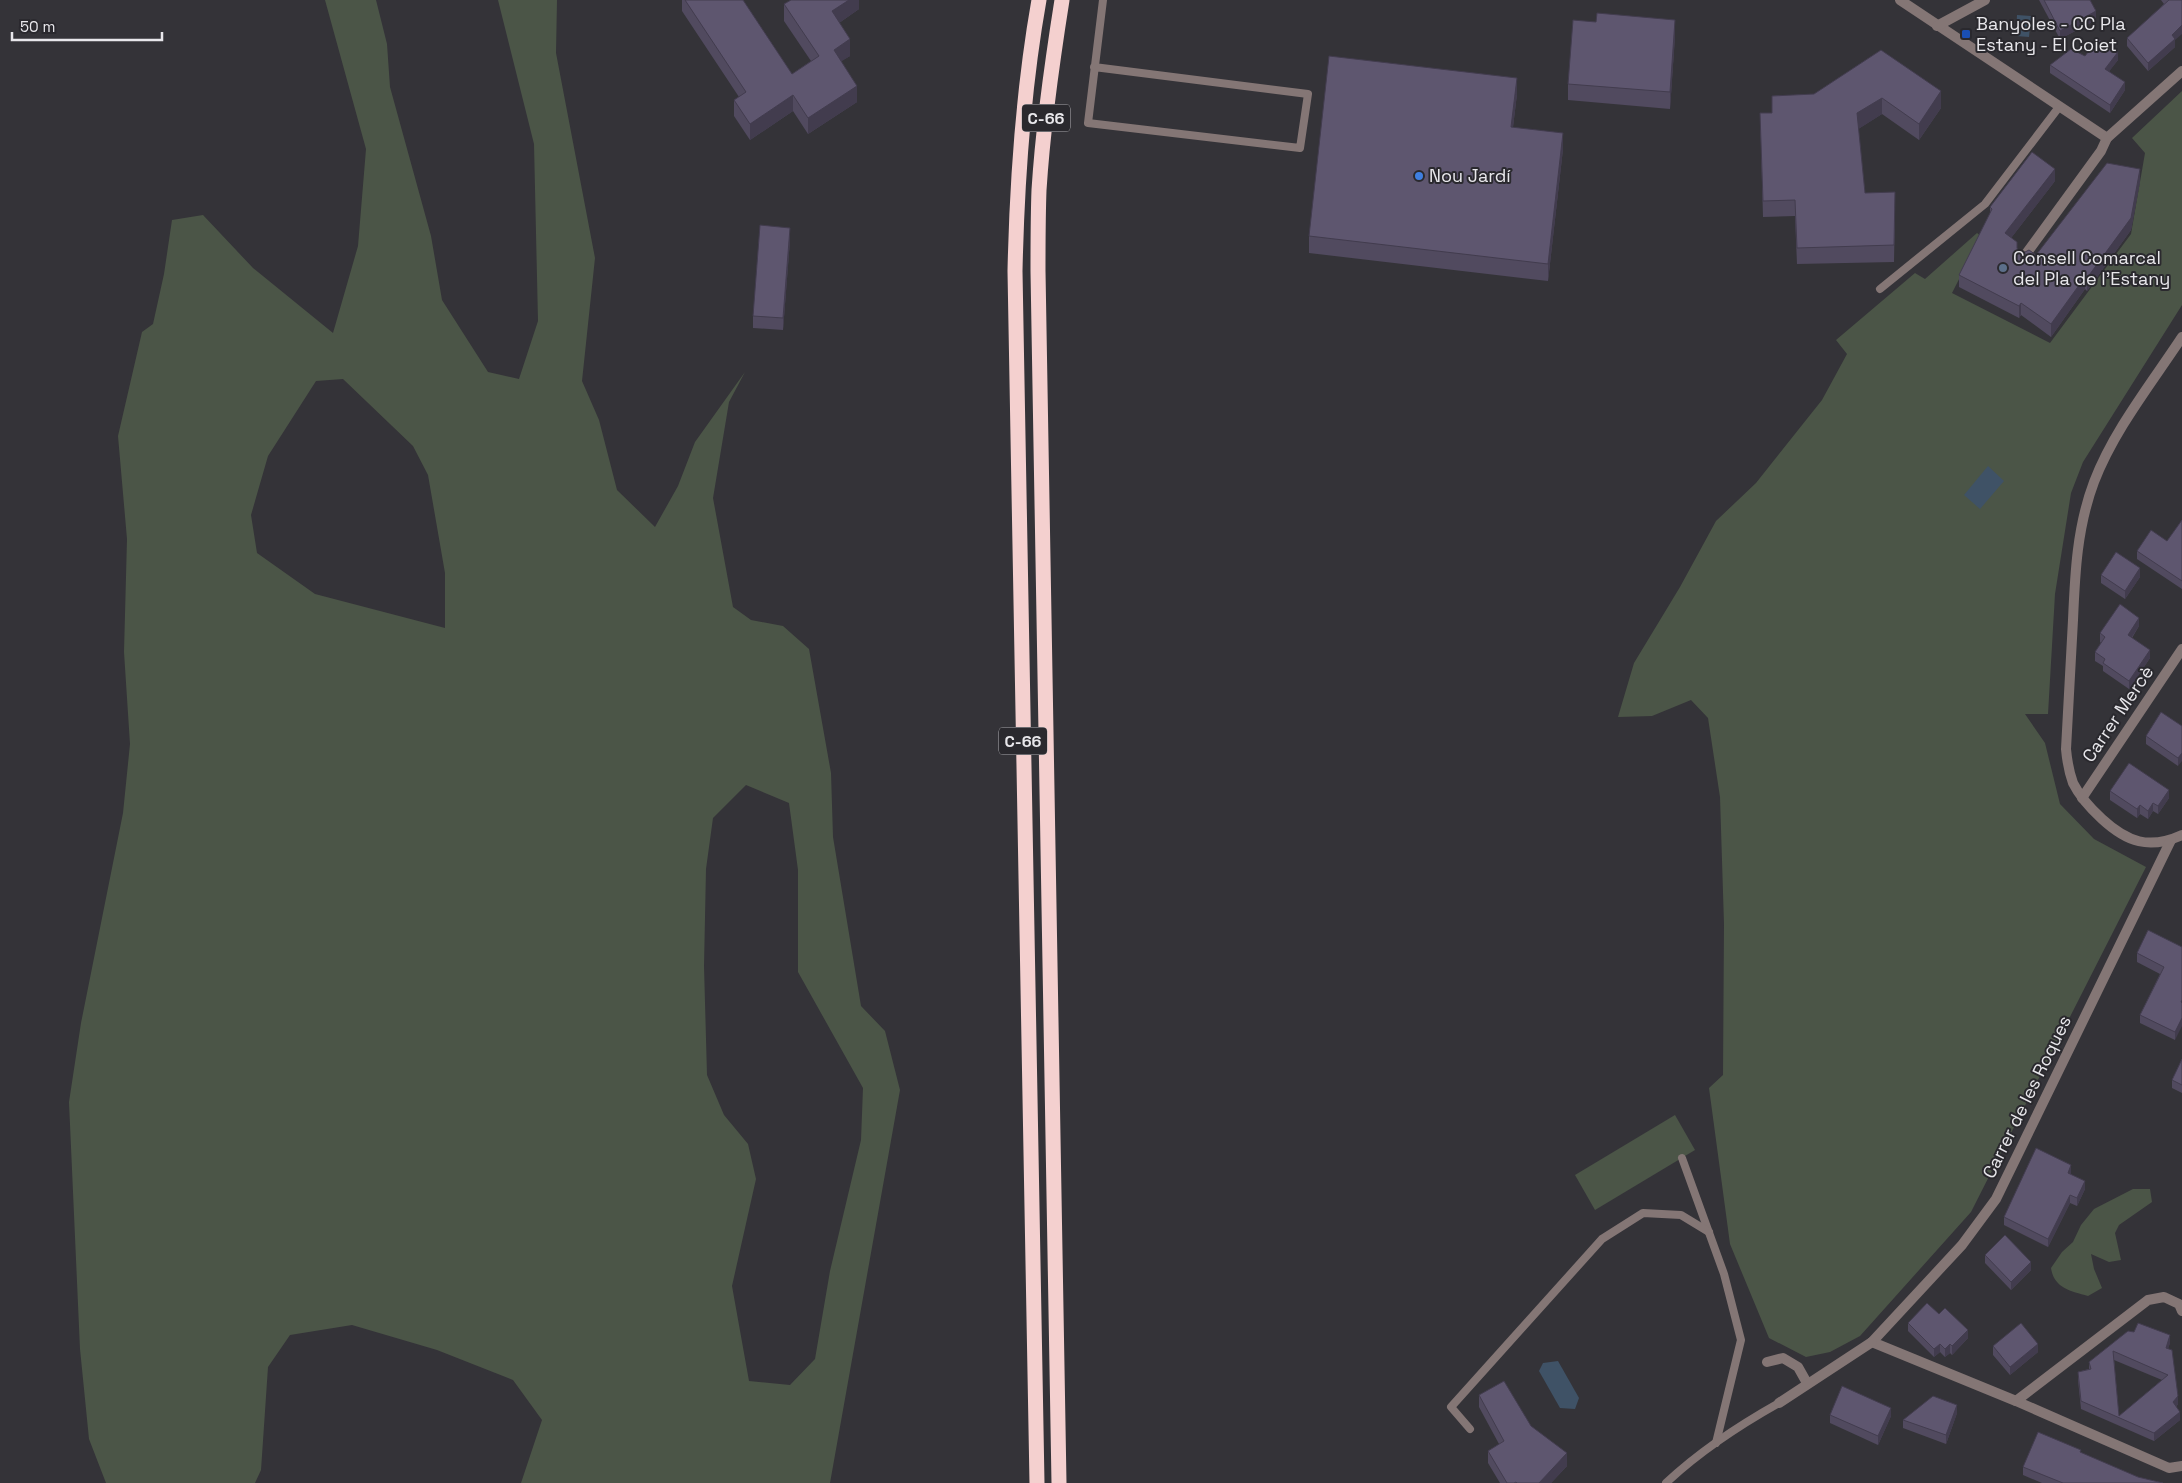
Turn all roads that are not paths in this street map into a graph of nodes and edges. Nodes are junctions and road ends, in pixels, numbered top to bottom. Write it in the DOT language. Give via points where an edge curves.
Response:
graph roads {
  1 [pos="1039,0"];
  2 [pos="1103,0"];
  3 [pos="1900,0"];
  4 [pos="1986,0"];
  5 [pos="1062,2"];
  6 [pos="1937,26"];
  7 [pos="1094,67"];
  8 [pos="2182,71"];
  9 [pos="2059,107"];
  10 [pos="2107,138"];
  11 [pos="2023,258"];
  12 [pos="1880,289"];
  13 [pos="2182,337"];
  14 [pos="2182,649"];
  15 [pos="2082,798"];
  16 [pos="2182,835"];
  17 [pos="2171,840"];
  18 [pos="1682,1158"];
  19 [pos="1709,1232"];
  20 [pos="2182,1311"];
  21 [pos="1872,1342"];
  22 [pos="1766,1362"];
  23 [pos="1807,1383"];
  24 [pos="2016,1401"];
  25 [pos="1779,1404"];
  26 [pos="1470,1429"];
  27 [pos="1716,1442"];
  28 [pos="2182,1466"];
  29 [pos="1036,1483"];
  30 [pos="1059,1483"];
  31 [pos="1666,1483"];
  1 -- 29 [label="highway, C-66" via="1031,46 1017,189 1015,270"];
  2 -- 7 [label="lane"];
  3 -- 6 [label="street"];
  4 -- 6 [label="street"];
  5 -- 30 [label="highway, C-66" via="1053,49 1040,180 1038,271"];
  6 -- 9 [label="street"];
  7 -- 7 [label="lane" via="1088,123 1300,148 1308,94"];
  8 -- 10 [label="street"];
  9 -- 10 [label="street"];
  9 -- 12 [label="lane" via="1985,204"];
  10 -- 11 [label="street" via="2101,151"];
  13 -- 15 [label="street" via="2105,456 2093,483 2077,546 2066,749 2073,781"];
  14 -- 15 [label="street, Carrer Mercè"];
  15 -- 17 [label="street" via="2119,834 2147,843"];
  16 -- 17 [label="street"];
  17 -- 21 [label="street, Carrer de les Roques" via="1996,1199 1962,1245"];
  18 -- 19 [label="lane"];
  19 -- 26 [label="lane" via="1681,1214 1644,1213 1602,1239 1451,1407"];
  19 -- 27 [label="lane" via="1741,1340"];
  20 -- 24 [label="street" via="2179,1304 2164,1297 2148,1300"];
  21 -- 23 [label="street, Carrer de les Roques"];
  21 -- 24 [label="street"];
  22 -- 23 [label="street" via="1783,1358 1798,1367"];
  23 -- 25 [label="street, Carrer de les Roques"];
  24 -- 28 [label="street" via="2169,1468"];
  25 -- 27 [label="lane"];
  27 -- 31 [label="lane"];
}
